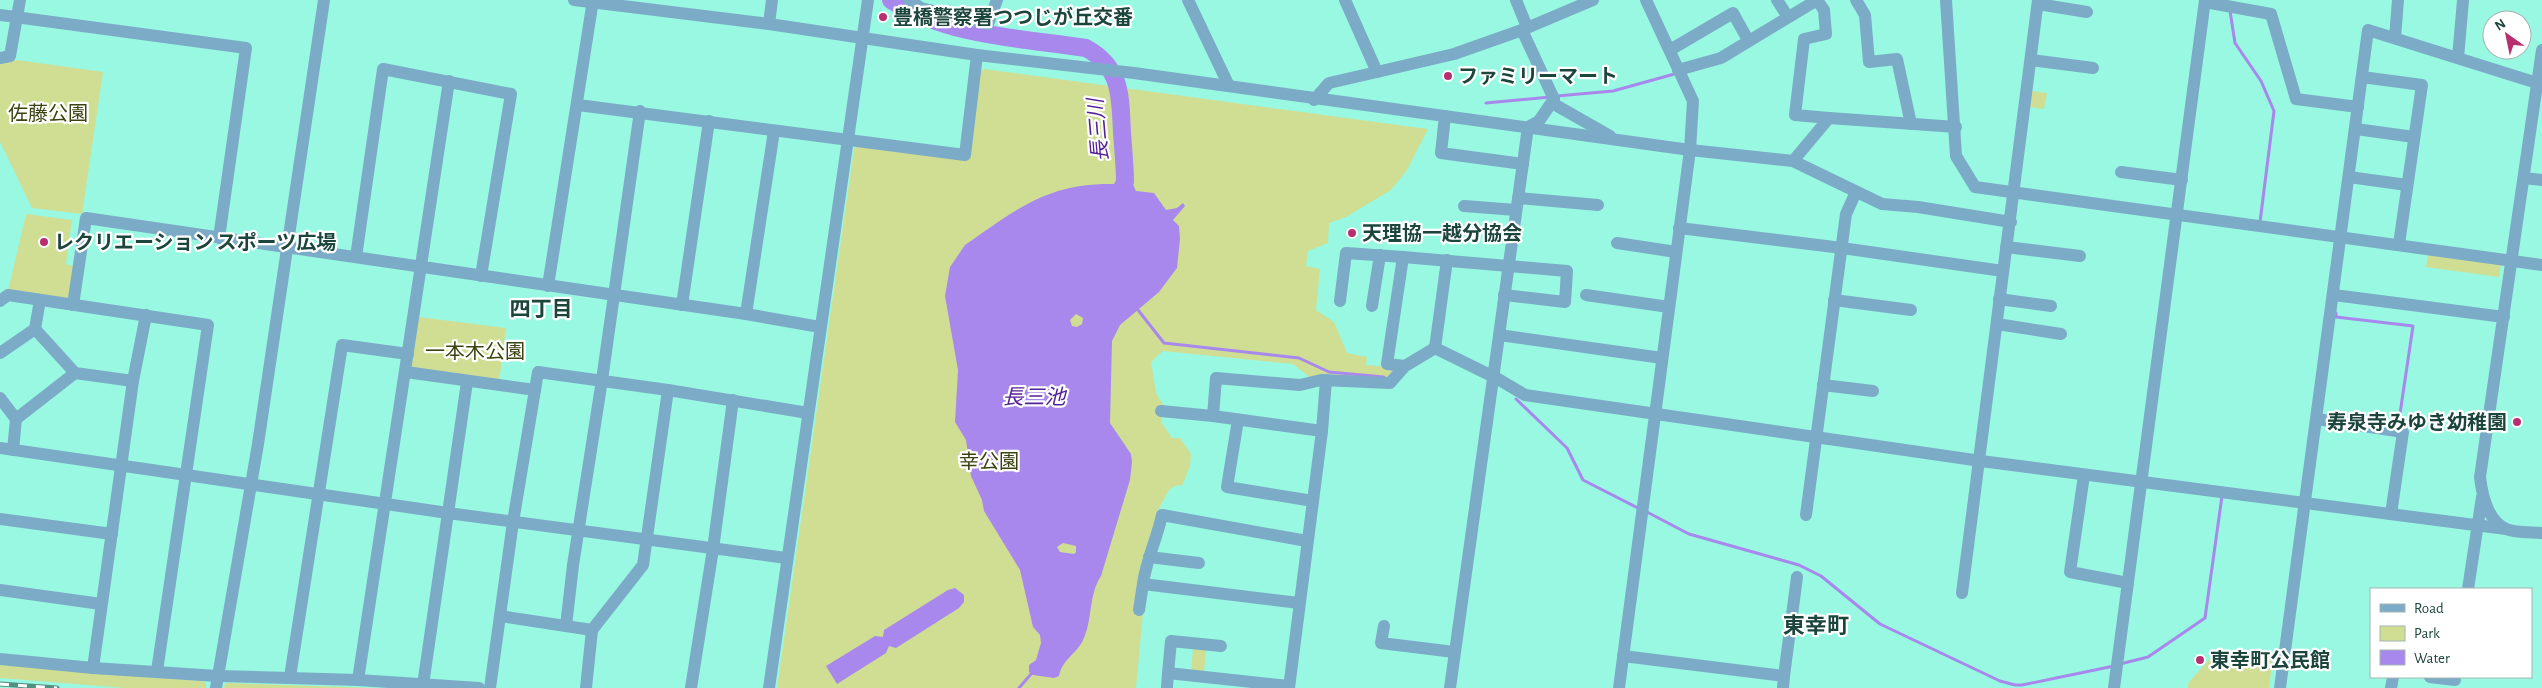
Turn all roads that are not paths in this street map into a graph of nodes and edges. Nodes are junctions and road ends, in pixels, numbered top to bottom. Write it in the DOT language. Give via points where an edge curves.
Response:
graph roads {
  1 [pos="20,0"];
  2 [pos="324,0"];
  3 [pos="574,0"];
  4 [pos="772,0"];
  5 [pos="868,0"];
  6 [pos="909,0"];
  7 [pos="997,0"];
  8 [pos="1188,0"];
  9 [pos="1345,0"];
  10 [pos="1516,0"];
  11 [pos="1593,0"];
  12 [pos="1777,0"];
  13 [pos="1817,0"];
  14 [pos="1856,0"];
  15 [pos="1946,0"];
  16 [pos="2398,0"];
  17 [pos="2463,0"];
  18 [pos="593,1"];
  19 [pos="2205,1"];
  20 [pos="1651,2"];
  21 [pos="2038,2"];
  22 [pos="2088,12"];
  23 [pos="0,15"];
  24 [pos="18,17"];
  25 [pos="1788,17"];
  26 [pos="769,24"];
  27 [pos="1524,28"];
  28 [pos="862,38"];
  29 [pos="2395,38"];
  30 [pos="1748,40"];
  31 [pos="1670,50"];
  32 [pos="2542,50"];
  33 [pos="977,55"];
  34 [pos="0,58"];
  35 [pos="2458,58"];
  36 [pos="2031,60"];
  37 [pos="2093,68"];
  38 [pos="1678,70"];
  39 [pos="1377,72"];
  40 [pos="2362,77"];
  41 [pos="449,81"];
  42 [pos="1229,86"];
  43 [pos="2539,87"];
  44 [pos="1314,100"];
  45 [pos="1552,103"];
  46 [pos="578,105"];
  47 [pos="2358,108"];
  48 [pos="640,112"];
  49 [pos="1445,116"];
  50 [pos="1829,118"];
  51 [pos="709,121"];
  52 [pos="1911,124"];
  53 [pos="1528,127"];
  54 [pos="1956,127"];
  55 [pos="2356,129"];
  56 [pos="774,131"];
  57 [pos="2536,133"];
  58 [pos="2414,137"];
  59 [pos="1614,139"];
  60 [pos="847,140"];
  61 [pos="1690,150"];
  62 [pos="1793,161"];
  63 [pos="1523,164"];
  64 [pos="2121,172"];
  65 [pos="2350,178"];
  66 [pos="2524,178"];
  67 [pos="2182,180"];
  68 [pos="2542,180"];
  69 [pos="2407,185"];
  70 [pos="1856,192"];
  71 [pos="2014,192"];
  72 [pos="1517,204"];
  73 [pos="1598,205"];
  74 [pos="1464,206"];
  75 [pos="2177,215"];
  76 [pos="2011,222"];
  77 [pos="1679,228"];
  78 [pos="2342,236"];
  79 [pos="219,238"];
  80 [pos="1617,243"];
  81 [pos="2399,244"];
  82 [pos="2006,247"];
  83 [pos="1842,248"];
  84 [pos="288,249"];
  85 [pos="1676,252"];
  86 [pos="1380,255"];
  87 [pos="2080,256"];
  88 [pos="356,257"];
  89 [pos="1403,257"];
  90 [pos="1447,260"];
  91 [pos="2512,261"];
  92 [pos="1508,265"];
  93 [pos="2542,265"];
  94 [pos="419,267"];
  95 [pos="2003,271"];
  96 [pos="481,276"];
  97 [pos="548,286"];
  98 [pos="1504,295"];
  99 [pos="1586,295"];
  100 [pos="2334,295"];
  101 [pos="613,296"];
  102 [pos="1999,299"];
  103 [pos="0,300"];
  104 [pos="40,300"];
  105 [pos="1834,300"];
  106 [pos="1340,301"];
  107 [pos="73,304"];
  108 [pos="682,305"];
  109 [pos="1372,306"];
  110 [pos="2050,306"];
  111 [pos="1669,307"];
  112 [pos="1911,310"];
  113 [pos="746,314"];
  114 [pos="146,315"];
  115 [pos="2504,317"];
  116 [pos="1997,324"];
  117 [pos="820,327"];
  118 [pos="35,328"];
  119 [pos="2061,334"];
  120 [pos="1499,336"];
  121 [pos="1435,348"];
  122 [pos="0,353"];
  123 [pos="408,354"];
  124 [pos="1662,358"];
  125 [pos="1405,366"];
  126 [pos="406,372"];
  127 [pos="75,373"];
  128 [pos="1492,377"];
  129 [pos="602,380"];
  130 [pos="1326,380"];
  131 [pos="133,381"];
  132 [pos="467,382"];
  133 [pos="1823,385"];
  134 [pos="535,390"];
  135 [pos="668,390"];
  136 [pos="1873,391"];
  137 [pos="0,398"];
  138 [pos="733,400"];
  139 [pos="1161,411"];
  140 [pos="808,413"];
  141 [pos="1654,415"];
  142 [pos="1213,416"];
  143 [pos="16,419"];
  144 [pos="2317,419"];
  145 [pos="1238,420"];
  146 [pos="1322,431"];
  147 [pos="1816,437"];
  148 [pos="6,449"];
  149 [pos="1981,461"];
  150 [pos="122,466"];
  151 [pos="186,474"];
  152 [pos="2084,475"];
  153 [pos="2141,482"];
  154 [pos="251,485"];
  155 [pos="319,494"];
  156 [pos="2482,497"];
  157 [pos="1313,502"];
  158 [pos="384,503"];
  159 [pos="2305,503"];
  160 [pos="448,513"];
  161 [pos="2391,514"];
  162 [pos="1806,515"];
  163 [pos="0,519"];
  164 [pos="513,522"];
  165 [pos="2476,525"];
  166 [pos="2506,529"];
  167 [pos="579,530"];
  168 [pos="2542,533"];
  169 [pos="112,534"];
  170 [pos="646,540"];
  171 [pos="1307,541"];
  172 [pos="713,549"];
  173 [pos="1149,557"];
  174 [pos="786,558"];
  175 [pos="1199,563"];
  176 [pos="1797,577"];
  177 [pos="2128,582"];
  178 [pos="1143,584"];
  179 [pos="2468,588"];
  180 [pos="0,590"];
  181 [pos="1962,593"];
  182 [pos="1299,603"];
  183 [pos="102,604"];
  184 [pos="1139,610"];
  185 [pos="500,616"];
  186 [pos="566,626"];
  187 [pos="1384,626"];
  188 [pos="592,630"];
  189 [pos="1221,646"];
  190 [pos="1454,652"];
  191 [pos="1623,656"];
  192 [pos="0,659"];
  193 [pos="93,668"];
  194 [pos="157,671"];
  195 [pos="1168,672"];
  196 [pos="290,677"];
  197 [pos="2436,678"];
  198 [pos="358,680"];
  199 [pos="2455,681"];
  200 [pos="217,682"];
  201 [pos="1784,682"];
  202 [pos="423,685"];
  203 [pos="1289,687"];
  204 [pos="479,688"];
  205 [pos="490,688"];
  206 [pos="586,688"];
  207 [pos="691,688"];
  208 [pos="769,688"];
  209 [pos="1166,688"];
  210 [pos="1450,688"];
  211 [pos="1620,688"];
  212 [pos="2114,688"];
  213 [pos="2280,688"];
  1 -- 24 [label="street"];
  2 -- 84 [label="street"];
  3 -- 18 [label="street"];
  4 -- 26 [label="street"];
  5 -- 28 [label="street"];
  6 -- 7 [label="street" via="921,8 988,24"];
  8 -- 42 [label="street"];
  9 -- 39 [label="street"];
  10 -- 27 [label="street"];
  11 -- 27 [label="street"];
  12 -- 25 [label="street"];
  13 -- 25 [label="street"];
  13 -- 50 [label="street" via="1824,10 1826,34 1804,39 1795,114"];
  14 -- 52 [label="street" via="1865,15 1869,62 1897,59"];
  15 -- 54 [label="street"];
  16 -- 29 [label="street"];
  17 -- 35 [label="street"];
  18 -- 26 [label="street"];
  18 -- 46 [label="street"];
  19 -- 47 [label="street" via="2271,14 2296,99"];
  19 -- 67 [label="street"];
  20 -- 31 [label="street"];
  21 -- 22 [label="street"];
  21 -- 36 [label="street"];
  23 -- 24 [label="street"];
  24 -- 34 [label="street" via="10,56"];
  24 -- 79 [label="street" via="246,48"];
  25 -- 30 [label="street"];
  26 -- 28 [label="street"];
  27 -- 39 [label="street" via="1454,54"];
  27 -- 45 [label="street" via="1554,99"];
  28 -- 33 [label="street"];
  28 -- 60 [label="street"];
  29 -- 35 [label="street"];
  29 -- 40 [label="street" via="2368,30"];
  30 -- 31 [label="street" via="1733,13"];
  30 -- 38 [label="street" via="1721,58"];
  31 -- 38 [label="street"];
  32 -- 43 [label="street"];
  33 -- 42 [label="street"];
  33 -- 60 [label="street" via="964,155"];
  35 -- 43 [label="street"];
  36 -- 37 [label="street"];
  36 -- 71 [label="street"];
  38 -- 61 [label="street" via="1693,101"];
  39 -- 44 [label="street" via="1329,83"];
  40 -- 47 [label="street"];
  40 -- 58 [label="street" via="2422,85"];
  41 -- 88 [label="street" via="383,69"];
  41 -- 94 [label="street"];
  41 -- 96 [label="street" via="511,94"];
  42 -- 44 [label="street"];
  43 -- 57 [label="street"];
  44 -- 49 [label="street"];
  45 -- 53 [label="street" via="1539,121"];
  45 -- 59 [label="street"];
  46 -- 48 [label="street"];
  46 -- 97 [label="street"];
  47 -- 55 [label="street"];
  48 -- 51 [label="street"];
  48 -- 101 [label="street"];
  49 -- 53 [label="street"];
  49 -- 63 [label="street" via="1441,153"];
  50 -- 52 [label="street"];
  50 -- 62 [label="street"];
  51 -- 56 [label="street"];
  51 -- 108 [label="street"];
  52 -- 54 [label="street"];
  53 -- 59 [label="street"];
  53 -- 63 [label="street"];
  54 -- 71 [label="street" via="1956,156 1975,187"];
  55 -- 58 [label="street"];
  55 -- 65 [label="street"];
  56 -- 60 [label="street"];
  56 -- 113 [label="street"];
  57 -- 66 [label="street"];
  58 -- 69 [label="street"];
  59 -- 61 [label="street"];
  60 -- 117 [label="street"];
  61 -- 62 [label="street"];
  61 -- 77 [label="street"];
  62 -- 70 [label="street"];
  63 -- 72 [label="street"];
  64 -- 67 [label="street"];
  65 -- 69 [label="street"];
  65 -- 78 [label="street"];
  66 -- 68 [label="street"];
  66 -- 91 [label="street"];
  67 -- 75 [label="street"];
  69 -- 81 [label="street"];
  70 -- 76 [label="street" via="1882,204 1918,206"];
  70 -- 83 [label="street" via="1846,214"];
  71 -- 75 [label="street"];
  71 -- 76 [label="street"];
  72 -- 73 [label="street"];
  72 -- 74 [label="street"];
  72 -- 92 [label="street"];
  75 -- 78 [label="street"];
  75 -- 153 [label="street"];
  76 -- 82 [label="street"];
  77 -- 83 [label="street"];
  77 -- 85 [label="street"];
  78 -- 81 [label="street"];
  78 -- 100 [label="street"];
  79 -- 84 [label="street"];
  79 -- 107 [label="street" via="86,218"];
  80 -- 85 [label="street"];
  81 -- 91 [label="street"];
  82 -- 87 [label="street"];
  82 -- 95 [label="street"];
  83 -- 95 [label="street"];
  83 -- 105 [label="street"];
  84 -- 88 [label="street"];
  84 -- 154 [label="street"];
  85 -- 111 [label="street"];
  86 -- 89 [label="street"];
  86 -- 106 [label="street" via="1346,253"];
  86 -- 109 [label="street"];
  88 -- 94 [label="street"];
  89 -- 90 [label="street"];
  89 -- 125 [label="street" via="1386,364"];
  90 -- 92 [label="street"];
  90 -- 121 [label="street"];
  91 -- 93 [label="street"];
  91 -- 115 [label="street"];
  92 -- 98 [label="street"];
  92 -- 98 [label="street" via="1567,271 1565,302"];
  94 -- 96 [label="street"];
  94 -- 123 [label="street"];
  95 -- 102 [label="street"];
  96 -- 97 [label="street"];
  97 -- 101 [label="street"];
  98 -- 120 [label="street"];
  99 -- 111 [label="street"];
  100 -- 115 [label="street"];
  100 -- 144 [label="street"];
  101 -- 108 [label="street"];
  101 -- 129 [label="street"];
  102 -- 110 [label="street"];
  102 -- 116 [label="street"];
  103 -- 104 [label="street" via="8,295"];
  104 -- 107 [label="street"];
  104 -- 118 [label="street"];
  105 -- 112 [label="street"];
  105 -- 133 [label="street"];
  107 -- 114 [label="street"];
  108 -- 113 [label="street"];
  111 -- 124 [label="street"];
  113 -- 117 [label="street"];
  114 -- 131 [label="street"];
  114 -- 151 [label="street" via="208,325"];
  115 -- 156 [label="street" via="2480,477"];
  116 -- 119 [label="street"];
  116 -- 149 [label="street"];
  117 -- 140 [label="street"];
  118 -- 122 [label="street"];
  118 -- 127 [label="street"];
  120 -- 124 [label="street"];
  120 -- 128 [label="street"];
  121 -- 125 [label="street"];
  121 -- 128 [label="street"];
  123 -- 126 [label="street"];
  123 -- 155 [label="street" via="342,344"];
  124 -- 141 [label="street"];
  125 -- 130 [label="street" via="1390,384"];
  126 -- 132 [label="street"];
  126 -- 158 [label="street"];
  127 -- 131 [label="street"];
  127 -- 143 [label="street"];
  128 -- 141 [label="street" via="1524,395"];
  128 -- 190 [label="street"];
  129 -- 134 [label="street" via="538,372"];
  129 -- 135 [label="street"];
  129 -- 167 [label="street"];
  130 -- 142 [label="street" via="1300,385 1216,378"];
  130 -- 146 [label="street"];
  131 -- 150 [label="street"];
  132 -- 134 [label="street"];
  132 -- 160 [label="street"];
  133 -- 136 [label="street"];
  133 -- 147 [label="street"];
  134 -- 164 [label="street"];
  135 -- 138 [label="street"];
  135 -- 170 [label="street"];
  137 -- 143 [label="street"];
  138 -- 140 [label="street"];
  138 -- 172 [label="street"];
  139 -- 142 [label="street"];
  140 -- 174 [label="street"];
  141 -- 147 [label="street"];
  141 -- 191 [label="street"];
  142 -- 145 [label="street"];
  143 -- 148 [label="street"];
  144 -- 159 [label="street"];
  144 -- 161 [label="street" via="2403,432"];
  145 -- 146 [label="street"];
  145 -- 157 [label="street" via="1227,487"];
  146 -- 157 [label="street"];
  147 -- 149 [label="street"];
  147 -- 162 [label="street"];
  148 -- 150 [label="street"];
  149 -- 152 [label="street"];
  149 -- 181 [label="street"];
  150 -- 151 [label="street"];
  150 -- 169 [label="street"];
  151 -- 154 [label="street"];
  151 -- 194 [label="street"];
  152 -- 153 [label="street"];
  152 -- 177 [label="street" via="2070,572"];
  153 -- 159 [label="street"];
  153 -- 177 [label="street"];
  154 -- 155 [label="street"];
  154 -- 200 [label="street"];
  155 -- 158 [label="street"];
  155 -- 196 [label="street"];
  156 -- 165 [label="street"];
  156 -- 166 [label="street" via="2492,515"];
  157 -- 171 [label="street"];
  158 -- 160 [label="street"];
  158 -- 198 [label="street"];
  159 -- 161 [label="street"];
  159 -- 213 [label="street"];
  160 -- 164 [label="street"];
  160 -- 202 [label="street"];
  161 -- 165 [label="street"];
  163 -- 169 [label="street"];
  164 -- 167 [label="street"];
  164 -- 185 [label="street"];
  165 -- 166 [label="street"];
  165 -- 179 [label="street"];
  166 -- 168 [label="street"];
  167 -- 170 [label="street"];
  167 -- 186 [label="street"];
  169 -- 183 [label="street"];
  170 -- 172 [label="street"];
  170 -- 188 [label="street" via="643,565"];
  171 -- 173 [label="street" via="1162,515"];
  171 -- 182 [label="street"];
  172 -- 174 [label="street"];
  172 -- 207 [label="street"];
  173 -- 175 [label="street"];
  173 -- 178 [label="street"];
  174 -- 208 [label="street"];
  176 -- 201 [label="street"];
  177 -- 212 [label="street"];
  178 -- 182 [label="street"];
  178 -- 184 [label="street"];
  180 -- 183 [label="street"];
  182 -- 203 [label="street"];
  183 -- 193 [label="street"];
  185 -- 186 [label="street"];
  185 -- 205 [label="street"];
  186 -- 188 [label="street"];
  187 -- 190 [label="street" via="1381,643"];
  188 -- 206 [label="street"];
  189 -- 195 [label="street" via="1171,641"];
  190 -- 210 [label="street"];
  191 -- 201 [label="street"];
  191 -- 211 [label="street"];
  192 -- 193 [label="street"];
  193 -- 194 [label="street"];
  194 -- 200 [label="street"];
  195 -- 203 [label="street"];
  195 -- 209 [label="street"];
  196 -- 198 [label="street"];
  196 -- 200 [label="street"];
  197 -- 199 [label="street"];
  198 -- 202 [label="street"];
  202 -- 204 [label="street"];
}
